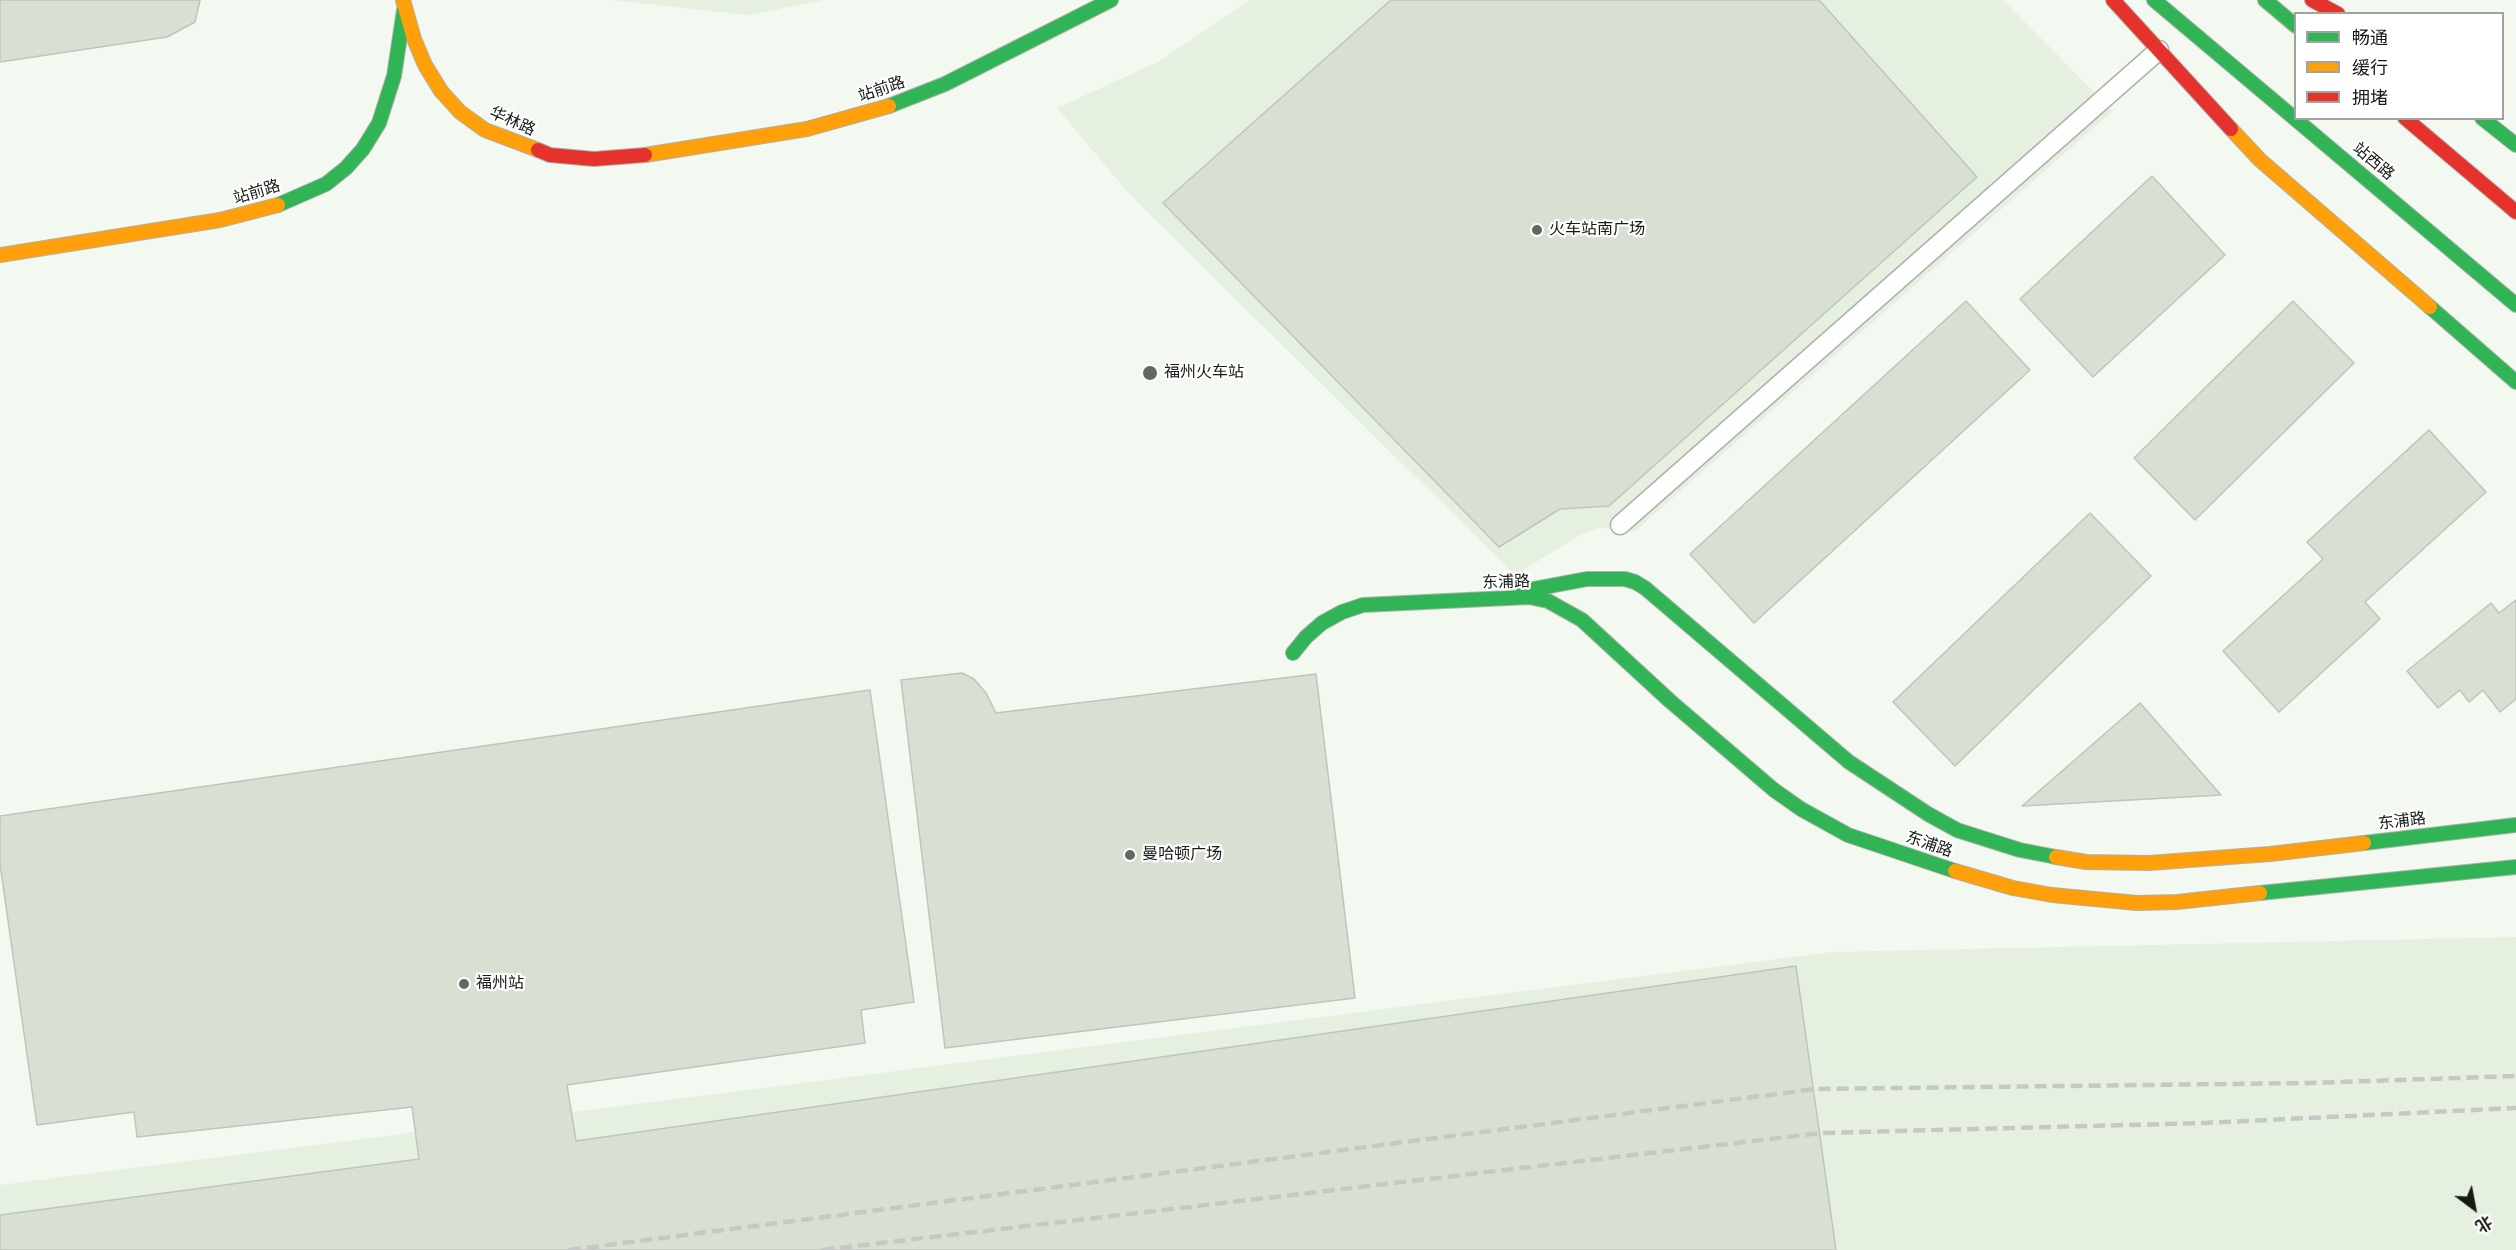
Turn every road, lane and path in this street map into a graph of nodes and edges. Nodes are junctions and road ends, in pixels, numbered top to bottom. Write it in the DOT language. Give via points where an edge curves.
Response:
graph roads {
  1 [pos="1111,0"];
  2 [pos="2113,0"];
  3 [pos="2154,0"];
  4 [pos="2265,0"];
  5 [pos="2312,0"];
  6 [pos="403,5"];
  7 [pos="2334,12"];
  8 [pos="2294,25"];
  9 [pos="2159,51"];
  10 [pos="2294,118"];
  11 [pos="2296,120"];
  12 [pos="2407,120"];
  13 [pos="2485,120"];
  14 [pos="2516,145"];
  15 [pos="645,155"];
  16 [pos="2516,212"];
  17 [pos="0,255"];
  18 [pos="2516,305"];
  19 [pos="2516,382"];
  20 [pos="1620,525"];
  21 [pos="1471,601"];
  22 [pos="1293,653"];
  23 [pos="2516,825"];
  24 [pos="2516,867"];
  1 -- 15 [label="street, 站前路" via="945,84 894,104 807,129"];
  2 -- 9 [label="street"];
  3 -- 10 [label="street, 站西路"];
  4 -- 8 [label="street"];
  5 -- 7 [label="street"];
  6 -- 15 [label="street, 华林路" via="425,65 441,92 485,130 550,156 594,159"];
  6 -- 17 [label="street, 站前路" via="394,76 379,123 363,149 326,184 260,211 220,220"];
  9 -- 19 [label="street" via="2260,160"];
  9 -- 20 [label="lane"];
  11 -- 18 [label="street, 站西路"];
  12 -- 16 [label="street"];
  13 -- 14 [label="street"];
  21 -- 22 [label="street" via="1362,605 1322,624"];
  21 -- 23 [label="street, 东浦路" via="1587,579 1635,582 1849,762 1957,830 2020,850 2086,862 2149,863 2270,854"];
  21 -- 24 [label="street, 东浦路" via="1529,597 1557,604 1582,620 1670,701 1801,809 1848,835 2013,888 2100,900 2178,902"];
}
